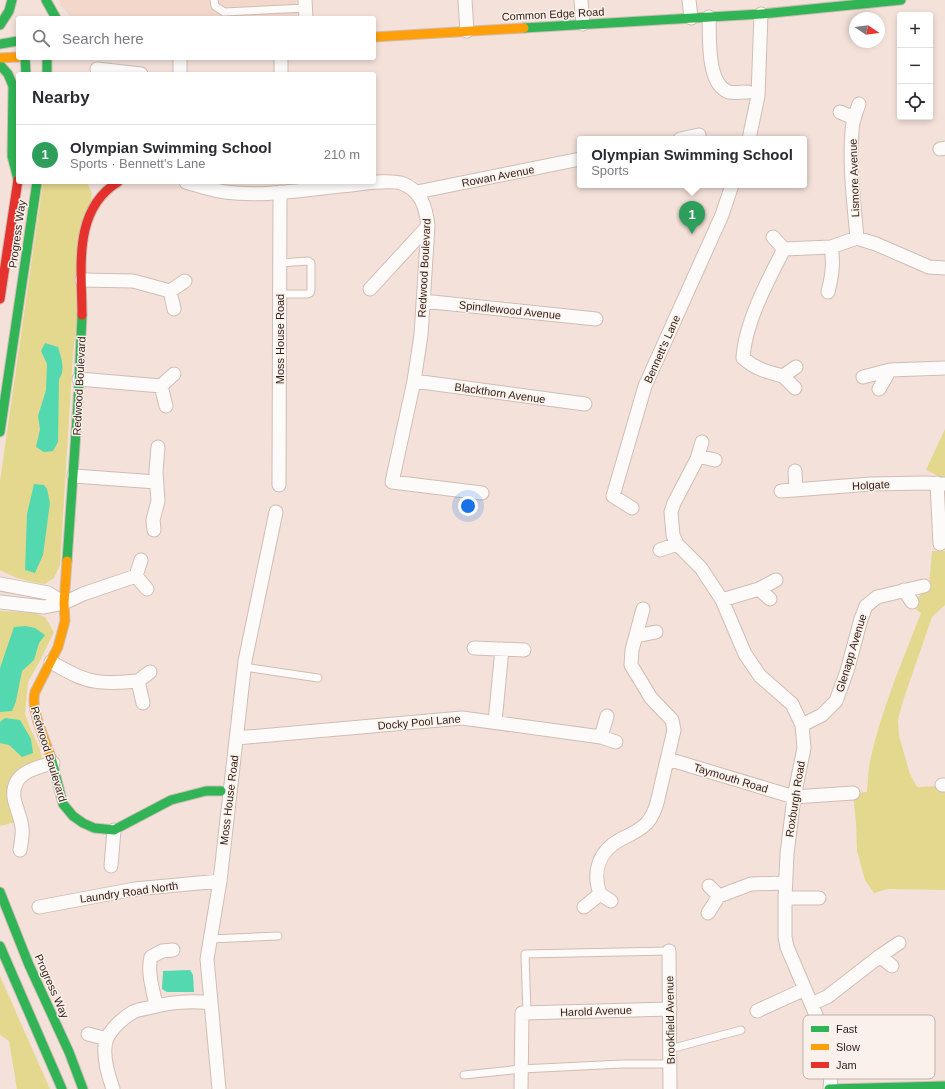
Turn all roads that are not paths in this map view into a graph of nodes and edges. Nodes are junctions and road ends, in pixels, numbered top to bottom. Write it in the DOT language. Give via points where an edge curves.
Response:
graph roads {
  1 [pos="12,0"];
  2 [pos="16,0"];
  3 [pos="214,0"];
  4 [pos="465,0"];
  5 [pos="581,0"];
  6 [pos="689,0"];
  7 [pos="897,0"];
  8 [pos="901,0"];
  9 [pos="41,2"];
  10 [pos="306,9"];
  11 [pos="18,12"];
  12 [pos="760,14"];
  13 [pos="54,16"];
  14 [pos="709,17"];
  15 [pos="691,18"];
  16 [pos="583,24"];
  17 [pos="0,25"];
  18 [pos="467,31"];
  19 [pos="376,37"];
  20 [pos="16,41"];
  21 [pos="0,44"];
  22 [pos="16,57"];
  23 [pos="0,58"];
  24 [pos="25,60"];
  25 [pos="46,60"];
  26 [pos="180,60"];
  27 [pos="280,60"];
  28 [pos="0,66"];
  29 [pos="96,69"];
  30 [pos="26,72"];
  31 [pos="47,72"];
  32 [pos="123,72"];
  33 [pos="180,72"];
  34 [pos="281,72"];
  35 [pos="748,92"];
  36 [pos="859,104"];
  37 [pos="840,112"];
  38 [pos="854,118"];
  39 [pos="699,135"];
  40 [pos="694,136"];
  41 [pos="750,136"];
  42 [pos="577,160"];
  43 [pos="16,172"];
  44 [pos="376,183"];
  45 [pos="17,184"];
  46 [pos="37,184"];
  47 [pos="115,184"];
  48 [pos="193,184"];
  49 [pos="362,184"];
  50 [pos="731,188"];
  51 [pos="280,192"];
  52 [pos="417,192"];
  53 [pos="428,226"];
  54 [pos="772,237"];
  55 [pos="857,238"];
  56 [pos="831,246"];
  57 [pos="784,249"];
  58 [pos="280,263"];
  59 [pos="945,268"];
  60 [pos="82,280"];
  61 [pos="185,281"];
  62 [pos="370,289"];
  63 [pos="170,291"];
  64 [pos="828,292"];
  65 [pos="280,294"];
  66 [pos="0,300"];
  67 [pos="423,301"];
  68 [pos="174,309"];
  69 [pos="596,319"];
  70 [pos="796,367"];
  71 [pos="945,368"];
  72 [pos="890,370"];
  73 [pos="174,374"];
  74 [pos="783,376"];
  75 [pos="863,377"];
  76 [pos="79,379"];
  77 [pos="414,381"];
  78 [pos="161,386"];
  79 [pos="795,388"];
  80 [pos="879,389"];
  81 [pos="585,404"];
  82 [pos="166,406"];
  83 [pos="0,432"];
  84 [pos="702,442"];
  85 [pos="158,447"];
  86 [pos="698,456"];
  87 [pos="715,460"];
  88 [pos="795,471"];
  89 [pos="74,476"];
  90 [pos="156,482"];
  91 [pos="941,484"];
  92 [pos="279,485"];
  93 [pos="796,490"];
  94 [pos="781,491"];
  95 [pos="482,493"];
  96 [pos="632,508"];
  97 [pos="276,512"];
  98 [pos="154,530"];
  99 [pos="942,540"];
  100 [pos="677,544"];
  101 [pos="660,550"];
  102 [pos="142,560"];
  103 [pos="136,576"];
  104 [pos="776,580"];
  105 [pos="0,584"];
  106 [pos="924,586"];
  107 [pos="147,589"];
  108 [pos="759,589"];
  109 [pos="904,590"];
  110 [pos="770,598"];
  111 [pos="722,600"];
  112 [pos="0,602"];
  113 [pos="912,602"];
  114 [pos="64,603"];
  115 [pos="643,609"];
  116 [pos="656,632"];
  117 [pos="636,636"];
  118 [pos="474,648"];
  119 [pos="502,649"];
  120 [pos="524,650"];
  121 [pos="51,662"];
  122 [pos="244,667"];
  123 [pos="150,672"];
  124 [pos="318,678"];
  125 [pos="138,681"];
  126 [pos="143,703"];
  127 [pos="607,716"];
  128 [pos="495,722"];
  129 [pos="802,725"];
  130 [pos="236,738"];
  131 [pos="601,738"];
  132 [pos="616,742"];
  133 [pos="668,759"];
  134 [pos="53,763"];
  135 [pos="221,791"];
  136 [pos="853,793"];
  137 [pos="794,797"];
  138 [pos="114,830"];
  139 [pos="20,850"];
  140 [pos="111,866"];
  141 [pos="220,881"];
  142 [pos="785,883"];
  143 [pos="709,886"];
  144 [pos="0,892"];
  145 [pos="719,896"];
  146 [pos="785,898"];
  147 [pos="819,898"];
  148 [pos="39,907"];
  149 [pos="584,907"];
  150 [pos="708,913"];
  151 [pos="278,936"];
  152 [pos="210,939"];
  153 [pos="899,944"];
  154 [pos="0,946"];
  155 [pos="173,950"];
  156 [pos="669,951"];
  157 [pos="880,956"];
  158 [pos="892,966"];
  159 [pos="805,989"];
  160 [pos="211,1003"];
  161 [pos="811,1004"];
  162 [pos="156,1005"];
  163 [pos="670,1009"];
  164 [pos="756,1011"];
  165 [pos="524,1013"];
  166 [pos="816,1015"];
  167 [pos="741,1030"];
  168 [pos="88,1034"];
  169 [pos="107,1039"];
  170 [pos="670,1049"];
  171 [pos="670,1064"];
  172 [pos="521,1069"];
  173 [pos="464,1075"];
  174 [pos="830,1079"];
  175 [pos="945,1086"];
  176 [pos="871,1088"];
  177 [pos="62,1089"];
  178 [pos="83,1089"];
  179 [pos="113,1089"];
  180 [pos="219,1089"];
  181 [pos="521,1089"];
  182 [pos="670,1089"];
  183 [pos="829,1089"];
  1 -- 17 [label="main road" via="9,11"];
  2 -- 11 [label="main road"];
  3 -- 10 [label="lane" via="215,6 224,12"];
  4 -- 18 [label="street"];
  5 -- 16 [label="street"];
  6 -- 15 [label="street"];
  7 -- 8 [label="main road, Common Edge Road"];
  7 -- 12 [label="main road, Common Edge Road"];
  9 -- 13 [label="main road"];
  12 -- 14 [label="main road, Common Edge Road"];
  12 -- 41 [label="street" via="758,96"];
  14 -- 15 [label="main road, Common Edge Road"];
  14 -- 35 [label="street" via="714,77 721,88 730,92"];
  15 -- 16 [label="main road, Common Edge Road"];
  16 -- 18 [label="main road, Common Edge Road"];
  18 -- 19 [label="main road, Common Edge Road"];
  20 -- 21 [label="main road"];
  22 -- 23 [label="main road"];
  24 -- 30 [label="main road"];
  25 -- 31 [label="main road"];
  26 -- 33 [label="street"];
  27 -- 34 [label="street"];
  28 -- 43 [label="main road" via="11,78 13,86 12,156"];
  29 -- 32 [label="street"];
  36 -- 38 [label="street, Lismore Avenue"];
  37 -- 38 [label="street"];
  38 -- 55 [label="street, Lismore Avenue" via="852,185"];
  39 -- 40 [label="street"];
  42 -- 52 [label="street, Rowan Avenue"];
  44 -- 52 [label="street" via="400,183"];
  45 -- 66 [label="main road, Progress Way"];
  46 -- 83 [label="main road, Progress Way"];
  47 -- 60 [label="main road, Redwood Boulevard" via="99,197 88,217 82,255"];
  48 -- 51 [label="street" via="227,192"];
  49 -- 51 [label="street"];
  50 -- 96 [label="street, Bennett's Lane" via="722,215 645,386 613,496"];
  51 -- 58 [label="street, Moss House Road"];
  52 -- 53 [label="street, Redwood Boulevard" via="426,210"];
  53 -- 62 [label="street"];
  53 -- 67 [label="street, Redwood Boulevard"];
  54 -- 57 [label="street"];
  55 -- 56 [label="street"];
  55 -- 59 [label="street" via="929,267"];
  56 -- 57 [label="street"];
  56 -- 64 [label="street" via="833,259"];
  57 -- 74 [label="street" via="755,310 743,358 759,369"];
  58 -- 65 [label="street, Moss House Road"];
  58 -- 65 [label="lane" via="311,263 310,293"];
  60 -- 63 [label="street" via="134,281"];
  60 -- 76 [label="main road, Redwood Boulevard"];
  61 -- 63 [label="street"];
  63 -- 68 [label="street"];
  65 -- 92 [label="street, Moss House Road"];
  67 -- 69 [label="street, Spindlewood Avenue"];
  67 -- 77 [label="street, Redwood Boulevard"];
  70 -- 74 [label="street"];
  71 -- 72 [label="street"];
  72 -- 75 [label="street"];
  72 -- 80 [label="street"];
  73 -- 78 [label="street"];
  74 -- 79 [label="street"];
  76 -- 78 [label="street"];
  76 -- 89 [label="main road, Redwood Boulevard"];
  77 -- 81 [label="street, Blackthorn Avenue"];
  77 -- 95 [label="street, Redwood Boulevard" via="392,482"];
  78 -- 82 [label="street"];
  84 -- 86 [label="street"];
  85 -- 90 [label="street"];
  86 -- 87 [label="street"];
  86 -- 100 [label="street" via="671,512 673,534"];
  88 -- 93 [label="street"];
  89 -- 90 [label="street"];
  89 -- 114 [label="main road, Redwood Boulevard"];
  90 -- 98 [label="street" via="158,501 153,520"];
  91 -- 93 [label="street, Holgate" via="871,484"];
  91 -- 99 [label="street"];
  93 -- 94 [label="street, Holgate"];
  97 -- 122 [label="street, Moss House Road"];
  100 -- 101 [label="street"];
  100 -- 111 [label="street, Roxburgh Road" via="701,568"];
  102 -- 103 [label="street"];
  103 -- 107 [label="street"];
  103 -- 114 [label="street"];
  104 -- 108 [label="street"];
  105 -- 114 [label="street" via="48,592"];
  106 -- 109 [label="street, Glenapp Avenue"];
  108 -- 110 [label="street"];
  108 -- 111 [label="street"];
  109 -- 113 [label="street"];
  109 -- 129 [label="street, Glenapp Avenue" via="877,597 866,606 836,701 822,715"];
  111 -- 129 [label="street, Roxburgh Road" via="744,654 760,676 792,704"];
  112 -- 114 [label="street" via="44,607"];
  114 -- 121 [label="main road, Redwood Boulevard" via="63,632"];
  115 -- 117 [label="street"];
  116 -- 117 [label="street"];
  117 -- 133 [label="street" via="631,664 651,698 674,724"];
  118 -- 119 [label="street"];
  119 -- 120 [label="street"];
  119 -- 128 [label="street"];
  121 -- 125 [label="street" via="77,676 93,681"];
  121 -- 134 [label="main road, Redwood Boulevard" via="33,699 36,718"];
  122 -- 124 [label="lane"];
  122 -- 130 [label="street, Moss House Road"];
  123 -- 125 [label="street"];
  125 -- 126 [label="street"];
  127 -- 131 [label="street"];
  128 -- 130 [label="street, Docky Pool Lane" via="462,718"];
  128 -- 131 [label="street, Docky Pool Lane"];
  129 -- 137 [label="street, Roxburgh Road" via="804,748"];
  130 -- 141 [label="street, Moss House Road"];
  131 -- 132 [label="street, Docky Pool Lane"];
  133 -- 137 [label="street, Taymouth Road"];
  133 -- 149 [label="street" via="653,814 636,832 608,848 596,872 596,882 605,898"];
  134 -- 138 [label="main road, Redwood Boulevard" via="67,811 82,823 94,828"];
  134 -- 139 [label="street" via="29,771 19,777 16,783 14,798 22,827"];
  135 -- 138 [label="main road" via="206,791 171,800"];
  136 -- 137 [label="street"];
  137 -- 142 [label="street, Roxburgh Road"];
  138 -- 140 [label="street"];
  141 -- 148 [label="street, Laundry Road North" via="135,889"];
  141 -- 152 [label="street, Moss House Road"];
  142 -- 145 [label="street" via="751,884"];
  142 -- 146 [label="street, Roxburgh Road"];
  143 -- 145 [label="street"];
  144 -- 178 [label="main road, Progress Way"];
  145 -- 150 [label="street"];
  146 -- 147 [label="street"];
  146 -- 159 [label="street, Roxburgh Road" via="787,947"];
  151 -- 152 [label="lane"];
  152 -- 160 [label="street, Moss House Road" via="207,959"];
  153 -- 157 [label="street"];
  154 -- 177 [label="main road"];
  155 -- 162 [label="street" via="162,951 151,957 149,972"];
  156 -- 163 [label="street, Brookfield Avenue"];
  156 -- 165 [label="lane" via="524,954"];
  157 -- 158 [label="street"];
  157 -- 161 [label="street" via="827,997"];
  159 -- 161 [label="street, Roxburgh Road"];
  159 -- 164 [label="street"];
  160 -- 162 [label="street" via="182,1001"];
  160 -- 180 [label="street, Moss House Road"];
  161 -- 166 [label="street, Roxburgh Road"];
  162 -- 169 [label="street" via="134,1012 118,1024"];
  163 -- 165 [label="street, Harold Avenue"];
  163 -- 170 [label="street, Brookfield Avenue"];
  165 -- 172 [label="street"];
  167 -- 170 [label="lane"];
  168 -- 169 [label="street"];
  169 -- 179 [label="street" via="107,1072"];
  170 -- 171 [label="street, Brookfield Avenue"];
  171 -- 172 [label="lane"];
  171 -- 182 [label="street, Brookfield Avenue"];
  172 -- 173 [label="lane"];
  172 -- 181 [label="street"];
  174 -- 183 [label="street, Roxburgh Road"];
  175 -- 176 [label="main road"];
  176 -- 183 [label="main road"];
}
